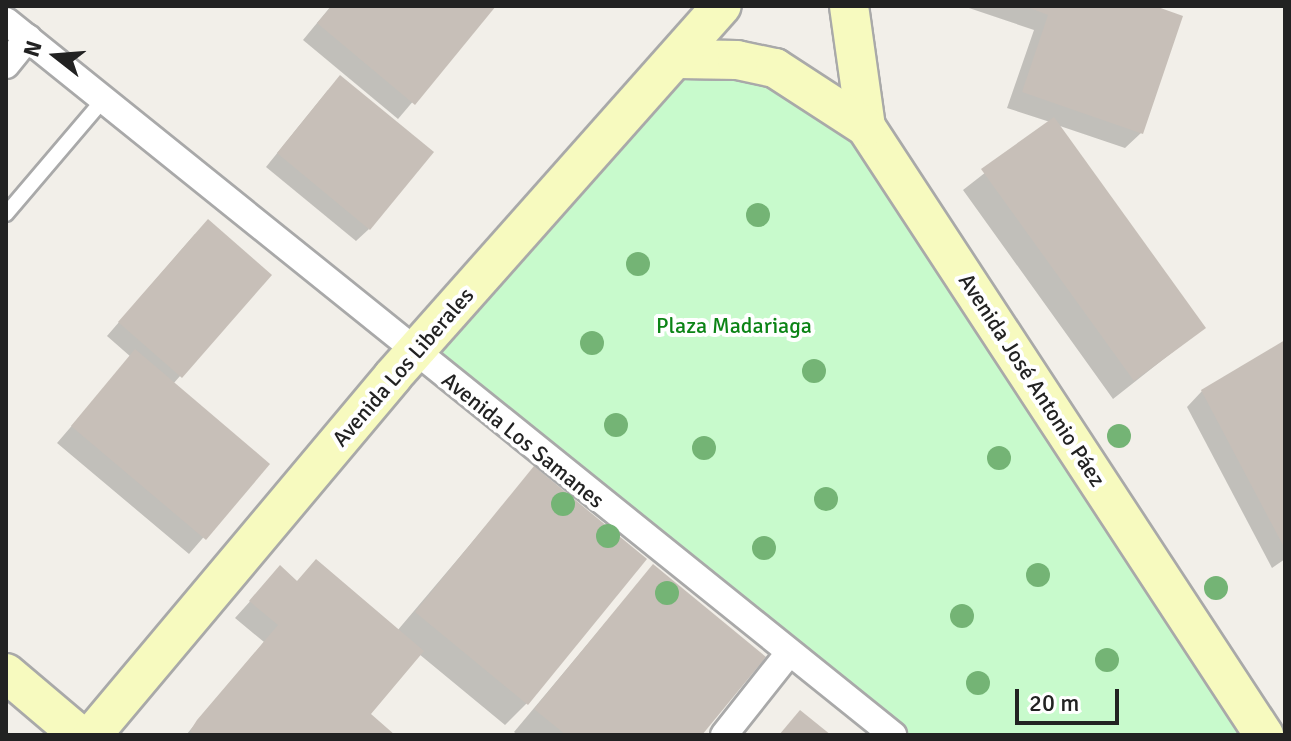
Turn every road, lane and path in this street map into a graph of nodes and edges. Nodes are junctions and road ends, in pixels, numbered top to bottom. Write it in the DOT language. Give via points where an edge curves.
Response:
graph roads {
  1 [pos="722,6"];
  2 [pos="849,6"];
  3 [pos="6,21"];
  4 [pos="28,38"];
  5 [pos="680,59"];
  6 [pos="6,65"];
  7 [pos="104,99"];
  8 [pos="866,127"];
  9 [pos="6,214"];
  10 [pos="414,353"];
  11 [pos="789,653"];
  12 [pos="6,673"];
  13 [pos="79,735"];
  14 [pos="92,735"];
  15 [pos="724,735"];
  16 [pos="893,735"];
  17 [pos="1264,735"];
  1 -- 5 [label="main road, Avenida Los Liberales"];
  2 -- 8 [label="main road, Avenida José Antonio Páez"];
  3 -- 4 [label="street, Avenida Los Samanes"];
  4 -- 6 [label="street"];
  4 -- 7 [label="street, Avenida Los Samanes"];
  5 -- 8 [label="main road" via="737,60 775,68"];
  5 -- 10 [label="main road, Avenida Los Liberales"];
  7 -- 9 [label="lane"];
  7 -- 10 [label="street, Avenida Los Samanes"];
  8 -- 17 [label="main road, Avenida José Antonio Páez"];
  10 -- 11 [label="street, Avenida Los Samanes"];
  10 -- 14 [label="main road, Avenida Los Liberales"];
  11 -- 15 [label="street"];
  11 -- 16 [label="street, Avenida Los Samanes"];
  12 -- 13 [label="main road"];
}
